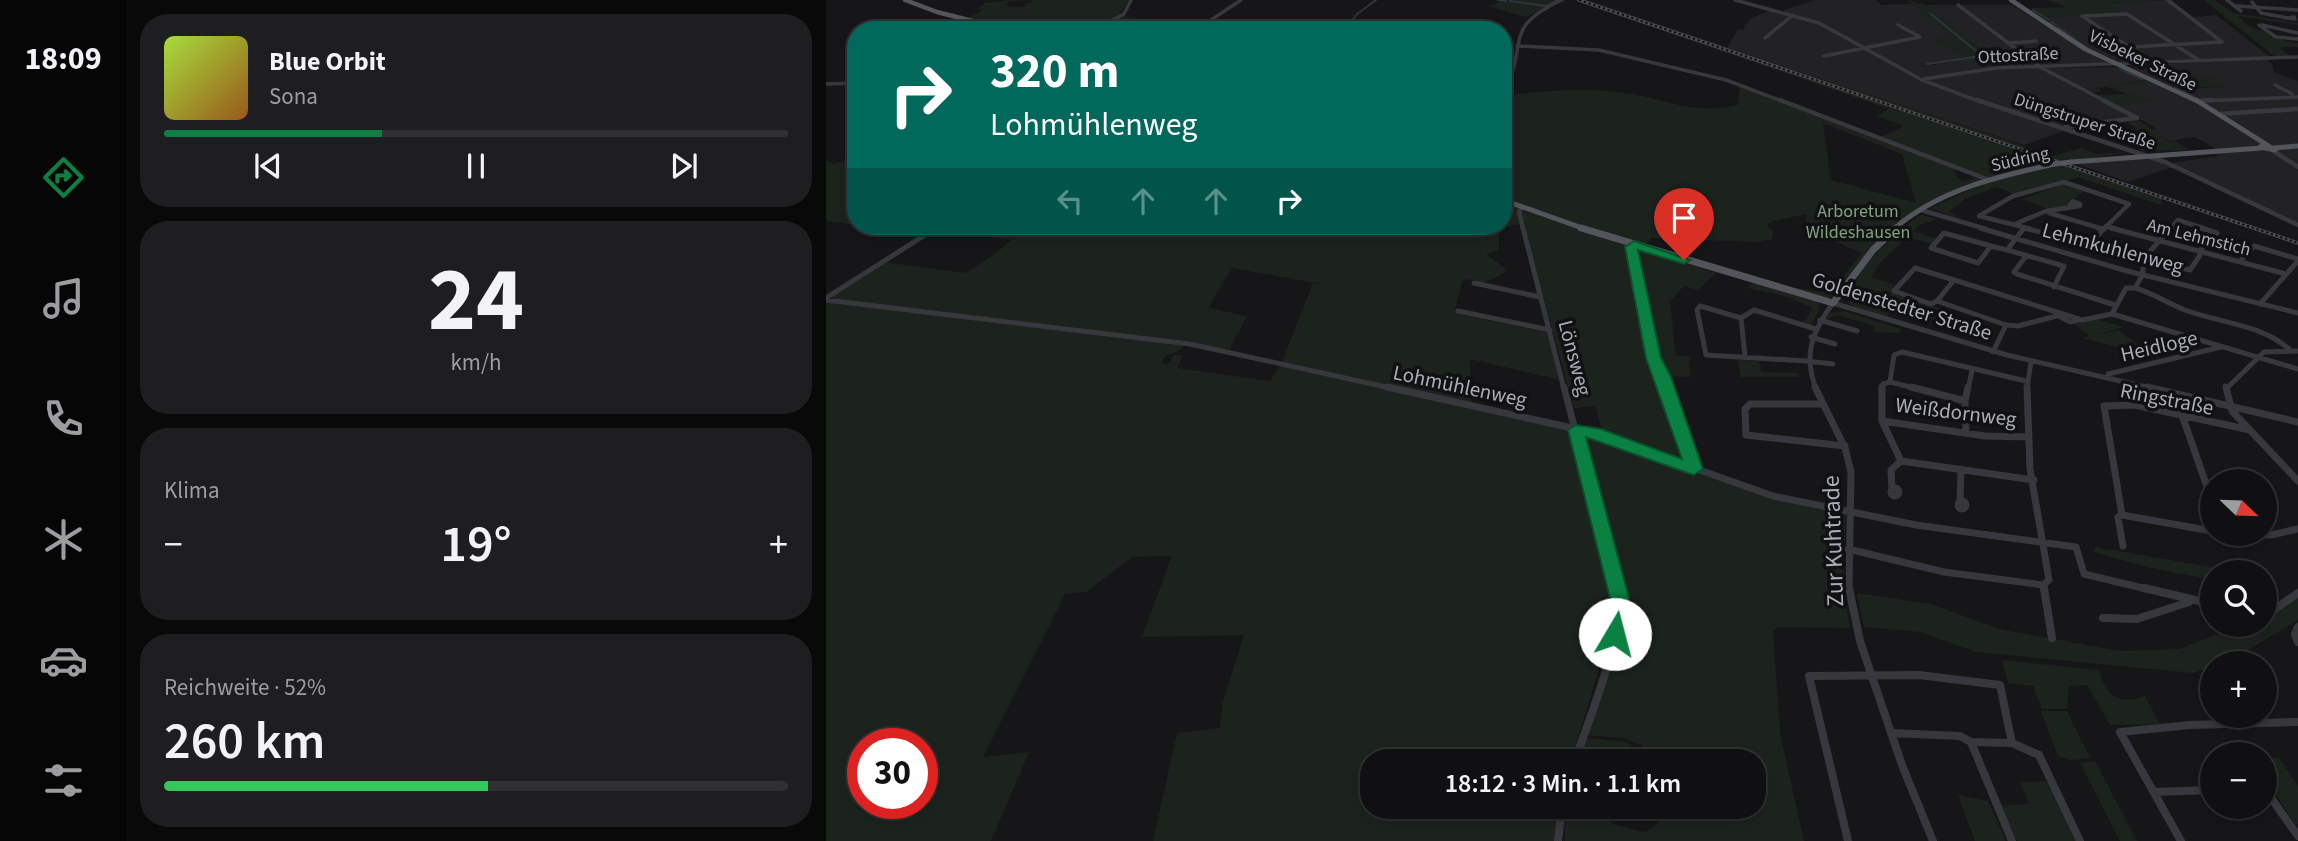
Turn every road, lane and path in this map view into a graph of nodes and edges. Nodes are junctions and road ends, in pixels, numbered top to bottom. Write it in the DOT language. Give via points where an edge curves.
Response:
graph roads {
  1 [pos="905,0"];
  2 [pos="1131,0"];
  3 [pos="1241,0"];
  4 [pos="1562,0"];
  5 [pos="1735,0"];
  6 [pos="2011,0"];
  7 [pos="2168,0"];
  8 [pos="2227,0"];
  9 [pos="2252,2"];
  10 [pos="2272,4"];
  11 [pos="2294,4"];
  12 [pos="1958,5"];
  13 [pos="2236,6"];
  14 [pos="2259,8"];
  15 [pos="2280,10"];
  16 [pos="2298,10"];
  17 [pos="2241,11"];
  18 [pos="1793,15"];
  19 [pos="2285,18"];
  20 [pos="973,21"];
  21 [pos="1110,21"];
  22 [pos="1210,21"];
  23 [pos="1898,25"];
  24 [pos="2298,33"];
  25 [pos="1765,38"];
  26 [pos="2298,39"];
  27 [pos="2036,41"];
  28 [pos="2008,43"];
  29 [pos="1517,46"];
  30 [pos="1863,46"];
  31 [pos="2174,46"];
  32 [pos="1824,57"];
  33 [pos="2298,57"];
  34 [pos="2197,59"];
  35 [pos="2117,65"];
  36 [pos="2040,67"];
  37 [pos="1512,80"];
  38 [pos="1922,80"];
  39 [pos="847,83"];
  40 [pos="826,84"];
  41 [pos="2275,85"];
  42 [pos="2296,96"];
  43 [pos="2197,101"];
  44 [pos="2298,109"];
  45 [pos="2218,114"];
  46 [pos="2063,128"];
  47 [pos="2262,146"];
  48 [pos="2298,146"];
  49 [pos="2273,149"];
  50 [pos="2145,155"];
  51 [pos="2298,167"];
  52 [pos="1989,180"];
  53 [pos="1512,203"];
  54 [pos="2074,206"];
  55 [pos="1522,207"];
  56 [pos="1921,210"];
  57 [pos="2048,212"];
  58 [pos="2015,224"];
  59 [pos="2298,225"];
  60 [pos="2024,228"];
  61 [pos="2105,228"];
  62 [pos="923,235"];
  63 [pos="2016,239"];
  64 [pos="2158,242"];
  65 [pos="1634,245"];
  66 [pos="1991,246"];
  67 [pos="2007,250"];
  68 [pos="2199,253"];
  69 [pos="2026,256"];
  70 [pos="2145,260"];
  71 [pos="2298,260"];
  72 [pos="2241,261"];
  73 [pos="2142,274"];
  74 [pos="2286,274"];
  75 [pos="1954,280"];
  76 [pos="1474,283"];
  77 [pos="2054,287"];
  78 [pos="2135,288"];
  79 [pos="1540,297"];
  80 [pos="826,299"];
  81 [pos="1937,301"];
  82 [pos="1833,303"];
  83 [pos="2260,304"];
  84 [pos="2115,305"];
  85 [pos="1458,311"];
  86 [pos="2298,313"];
  87 [pos="2112,314"];
  88 [pos="2062,315"];
  89 [pos="1741,318"];
  90 [pos="1820,320"];
  91 [pos="2006,325"];
  92 [pos="1816,329"];
  93 [pos="1550,330"];
  94 [pos="1857,331"];
  95 [pos="1811,337"];
  96 [pos="1836,344"];
  97 [pos="2222,347"];
  98 [pos="2290,351"];
  99 [pos="2298,351"];
  100 [pos="1993,352"];
  101 [pos="1745,356"];
  102 [pos="2255,359"];
  103 [pos="1806,361"];
  104 [pos="2031,361"];
  105 [pos="1833,364"];
  106 [pos="2298,369"];
  107 [pos="1972,371"];
  108 [pos="2108,378"];
  109 [pos="2026,381"];
  110 [pos="1890,382"];
  111 [pos="1965,401"];
  112 [pos="1823,404"];
  113 [pos="2229,405"];
  114 [pos="2183,418"];
  115 [pos="1882,421"];
  116 [pos="2298,422"];
  117 [pos="1576,430"];
  118 [pos="2250,430"];
  119 [pos="1966,433"];
  120 [pos="2029,437"];
  121 [pos="1845,446"];
  122 [pos="1901,461"];
  123 [pos="1694,469"];
  124 [pos="1961,469"];
  125 [pos="2201,469"];
  126 [pos="2034,480"];
  127 [pos="2298,481"];
  128 [pos="1892,489"];
  129 [pos="1960,501"];
  130 [pos="1850,511"];
  131 [pos="2122,515"];
  132 [pos="2200,529"];
  133 [pos="2298,529"];
  134 [pos="2277,534"];
  135 [pos="2039,542"];
  136 [pos="2123,546"];
  137 [pos="1848,549"];
  138 [pos="2043,585"];
  139 [pos="2298,593"];
  140 [pos="2192,601"];
  141 [pos="2200,602"];
  142 [pos="2277,608"];
  143 [pos="2103,618"];
  144 [pos="2298,627"];
  145 [pos="2052,638"];
  146 [pos="2298,642"];
  147 [pos="1872,675"];
  148 [pos="2298,722"];
  149 [pos="1891,733"];
  150 [pos="1972,742"];
  151 [pos="2012,743"];
  152 [pos="1579,749"];
  153 [pos="2200,790"];
  154 [pos="2154,792"];
  155 [pos="2277,806"];
  156 [pos="1561,819"];
  157 [pos="2298,836"];
  158 [pos="1558,841"];
  159 [pos="1848,841"];
  160 [pos="1933,841"];
  161 [pos="2012,841"];
  162 [pos="2080,841"];
  163 [pos="2181,841"];
  1 -- 20 [label="main road"];
  2 -- 21 [label="street" via="1124,14"];
  3 -- 22 [label="street"];
  4 -- 29 [label="street" via="1529,16 1520,29"];
  5 -- 18 [label="street, Düngstruper Straße"];
  6 -- 35 [label="main road, Visbeker Straße"];
  7 -- 31 [label="street" via="2222,42"];
  8 -- 13 [label="street"];
  9 -- 14 [label="street"];
  10 -- 15 [label="street"];
  11 -- 16 [label="street"];
  12 -- 28 [label="street"];
  13 -- 14 [label="street"];
  13 -- 17 [label="street"];
  14 -- 15 [label="street"];
  14 -- 19 [label="street" via="2261,13"];
  15 -- 16 [label="street"];
  18 -- 25 [label="street"];
  18 -- 30 [label="street, Düngstruper Straße"];
  23 -- 30 [label="street" via="1920,37"];
  24 -- 26 [label="street" via="2259,25 2276,37"];
  27 -- 28 [label="street"];
  28 -- 36 [label="street"];
  29 -- 37 [label="street"];
  29 -- 52 [label="street" via="1603,51 1726,80"];
  30 -- 32 [label="street"];
  30 -- 38 [label="street, Düngstruper Straße"];
  31 -- 31 [label="street" via="2127,14 2082,16 2129,47"];
  31 -- 34 [label="street"];
  33 -- 35 [label="street, Ottostraße"];
  35 -- 36 [label="street, Ottostraße"];
  35 -- 43 [label="main road, Visbeker Straße"];
  36 -- 38 [label="street, Ottostraße" via="1996,68"];
  36 -- 46 [label="street" via="2137,118"];
  38 -- 46 [label="street, Düngstruper Straße"];
  39 -- 40 [label="street"];
  41 -- 42 [label="street"];
  42 -- 43 [label="street"];
  43 -- 45 [label="main road, Visbeker Straße"];
  44 -- 45 [label="street"];
  45 -- 47 [label="main road, Visbeker Straße"];
  46 -- 50 [label="street, Düngstruper Straße"];
  47 -- 49 [label="main road"];
  47 -- 50 [label="main road, Südring"];
  48 -- 49 [label="main road"];
  49 -- 51 [label="street"];
  50 -- 52 [label="main road, Südring, bridge" via="2055,164"];
  50 -- 59 [label="street, Düngstruper Straße"];
  52 -- 56 [label="main road, Südring"];
  53 -- 55 [label="main road, Goldenstedter Straße"];
  54 -- 57 [label="street"];
  55 -- 65 [label="main road, Goldenstedter Straße"];
  55 -- 79 [label="street, Lönsweg" via="1519,211"];
  56 -- 63 [label="street, Lehmkuhlenweg"];
  56 -- 82 [label="main road, Südring" via="1877,246"];
  57 -- 58 [label="street" via="2036,212"];
  57 -- 61 [label="street, Am Lehmstich"];
  58 -- 60 [label="street"];
  58 -- 61 [label="street" via="1979,215 2013,196 2064,182 2129,203"];
  60 -- 61 [label="street" via="2086,244"];
  60 -- 63 [label="street"];
  61 -- 64 [label="street, Am Lehmstich"];
  62 -- 80 [label="street"];
  63 -- 67 [label="street"];
  63 -- 73 [label="street, Lehmkuhlenweg"];
  64 -- 68 [label="street, Am Lehmstich"];
  64 -- 68 [label="street" via="2180,219 2217,233"];
  64 -- 70 [label="street"];
  65 -- 82 [label="main road, Goldenstedter Straße"];
  65 -- 123 [label="street" via="1654,358"];
  66 -- 66 [label="street" via="1978,263 1931,248 1944,233"];
  66 -- 67 [label="street"];
  67 -- 69 [label="street"];
  68 -- 70 [label="street" via="2190,270"];
  68 -- 72 [label="street, Am Lehmstich"];
  69 -- 77 [label="street" via="2014,272"];
  69 -- 77 [label="street" via="2066,268"];
  70 -- 73 [label="street"];
  71 -- 72 [label="street" via="2254,246"];
  71 -- 74 [label="street"];
  72 -- 74 [label="street, Am Lehmstich"];
  73 -- 78 [label="street"];
  73 -- 83 [label="street, Lehmkuhlenweg"];
  74 -- 83 [label="street"];
  75 -- 81 [label="street"];
  75 -- 81 [label="street" via="1915,268 1895,291 1931,304"];
  75 -- 88 [label="street"];
  76 -- 79 [label="street"];
  77 -- 84 [label="street"];
  78 -- 84 [label="street" via="2126,288"];
  78 -- 98 [label="street" via="2183,309 2276,337"];
  79 -- 93 [label="street, Lönsweg"];
  80 -- 117 [label="street, Lohmühlenweg" via="1190,344"];
  81 -- 91 [label="street"];
  82 -- 90 [label="street"];
  82 -- 100 [label="street, Goldenstedter Straße"];
  83 -- 86 [label="street, Lehmkuhlenweg"];
  84 -- 87 [label="street"];
  85 -- 93 [label="street"];
  87 -- 88 [label="street" via="2082,320"];
  87 -- 97 [label="street, Heidloge"];
  88 -- 91 [label="street"];
  89 -- 92 [label="street" via="1754,310"];
  89 -- 101 [label="street"];
  89 -- 101 [label="street" via="1700,306 1698,310 1705,353"];
  90 -- 92 [label="street"];
  90 -- 94 [label="street"];
  91 -- 100 [label="street"];
  92 -- 95 [label="street"];
  93 -- 117 [label="street, Lönsweg"];
  95 -- 96 [label="street"];
  95 -- 103 [label="street"];
  97 -- 102 [label="street, Heidloge"];
  97 -- 108 [label="street, Heidloge" via="2108,374"];
  98 -- 99 [label="street"];
  98 -- 102 [label="street" via="2269,350"];
  100 -- 104 [label="street, Goldenstedter Straße"];
  101 -- 103 [label="street"];
  102 -- 106 [label="street, Heidloge"];
  102 -- 113 [label="street" via="2226,386"];
  103 -- 105 [label="street"];
  103 -- 112 [label="street, Zur Kuhtrade"];
  104 -- 108 [label="street, Goldenstedter Straße"];
  104 -- 109 [label="street"];
  107 -- 109 [label="street"];
  107 -- 110 [label="street" via="1939,359 1897,352"];
  107 -- 111 [label="street"];
  108 -- 113 [label="street, Goldenstedter Straße"];
  109 -- 120 [label="street"];
  110 -- 111 [label="street"];
  110 -- 115 [label="street" via="1883,384 1881,393"];
  111 -- 119 [label="street"];
  112 -- 121 [label="street, Zur Kuhtrade"];
  112 -- 121 [label="street" via="1750,404 1745,409 1746,435"];
  113 -- 116 [label="street, Goldenstedter Straße"];
  113 -- 118 [label="street"];
  114 -- 118 [label="street, Ringstraße"];
  114 -- 125 [label="street"];
  114 -- 131 [label="street, Ringstraße" via="2126,404 2104,406"];
  115 -- 119 [label="street, Weißdornweg"];
  115 -- 122 [label="street, Weißdornweg"];
  117 -- 123 [label="street, Lohmühlenweg"];
  117 -- 152 [label="street, Lönsweg" via="1620,604"];
  118 -- 127 [label="street"];
  119 -- 120 [label="street, Weißdornweg"];
  120 -- 126 [label="street"];
  121 -- 130 [label="street, Zur Kuhtrade" via="1851,473"];
  122 -- 124 [label="street"];
  122 -- 128 [label="street" via="1891,470"];
  123 -- 130 [label="street, Lohmühlenweg" via="1773,496"];
  124 -- 126 [label="street"];
  124 -- 129 [label="street"];
  126 -- 135 [label="street"];
  130 -- 135 [label="street, Lohmühlenweg"];
  130 -- 137 [label="street, Zur Kuhtrade"];
  131 -- 132 [label="street"];
  131 -- 136 [label="street, Ringstraße" via="2118,517"];
  133 -- 134 [label="street"];
  135 -- 138 [label="street" via="2049,580"];
  135 -- 140 [label="street, Lohmühlenweg" via="2076,547 2084,575"];
  137 -- 138 [label="street" via="1944,572"];
  137 -- 147 [label="street, Zur Kuhtrade" via="1849,594"];
  138 -- 145 [label="street"];
  139 -- 142 [label="street"];
  140 -- 141 [label="street"];
  140 -- 143 [label="street" via="2137,619"];
  144 -- 146 [label="street"];
  147 -- 149 [label="street, Zur Kuhtrade"];
  147 -- 151 [label="street" via="1919,675 2000,685"];
  147 -- 159 [label="street" via="1809,676"];
  148 -- 154 [label="street" via="2120,732"];
  149 -- 150 [label="street" via="1960,736"];
  149 -- 160 [label="street, Zur Kuhtrade"];
  150 -- 151 [label="street"];
  150 -- 161 [label="street"];
  151 -- 162 [label="street" via="2039,755"];
  153 -- 154 [label="street"];
  154 -- 163 [label="street"];
  155 -- 157 [label="street"];
  156 -- 158 [label="street"];
}
